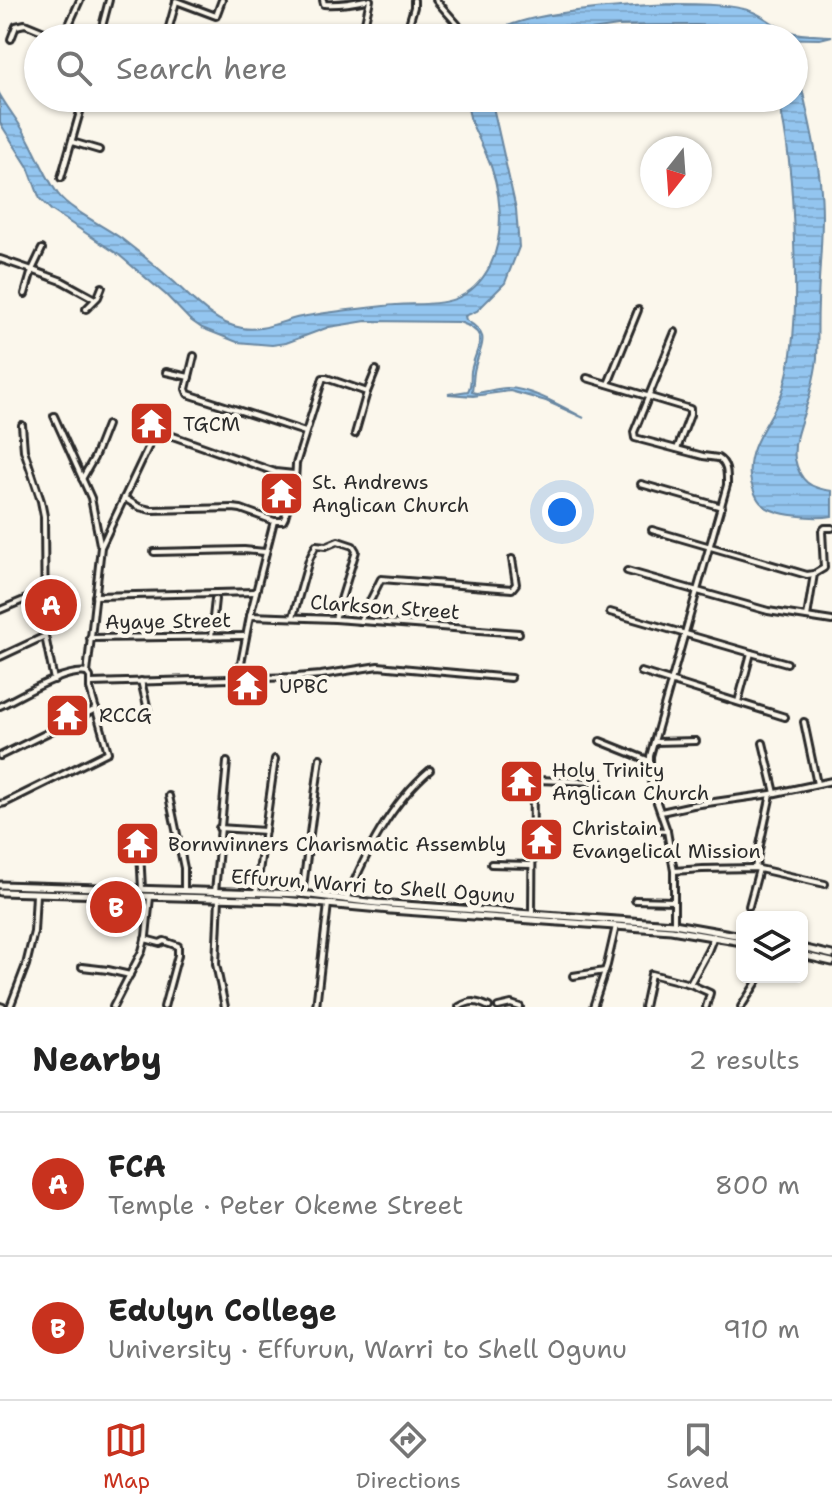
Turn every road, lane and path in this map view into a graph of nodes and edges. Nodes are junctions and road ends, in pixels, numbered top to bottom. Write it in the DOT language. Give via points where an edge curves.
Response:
graph roads {
  1 [pos="80,0"];
  2 [pos="109,0"];
  3 [pos="222,0"];
  4 [pos="323,0"];
  5 [pos="368,0"];
  6 [pos="414,0"];
  7 [pos="436,0"];
  8 [pos="176,1"];
  9 [pos="24,24"];
  10 [pos="68,24"];
  11 [pos="103,24"];
  12 [pos="170,24"];
  13 [pos="364,24"];
  14 [pos="409,24"];
  15 [pos="457,24"];
  16 [pos="11,39"];
  17 [pos="81,112"];
  18 [pos="72,142"];
  19 [pos="99,150"];
  20 [pos="61,178"];
  21 [pos="42,249"];
  22 [pos="0,259"];
  23 [pos="32,270"];
  24 [pos="102,287"];
  25 [pos="25,294"];
  26 [pos="95,299"];
  27 [pos="86,309"];
  28 [pos="638,310"];
  29 [pos="675,332"];
  30 [pos="194,356"];
  31 [pos="376,370"];
  32 [pos="166,372"];
  33 [pos="189,377"];
  34 [pos="587,378"];
  35 [pos="608,384"];
  36 [pos="367,392"];
  37 [pos="649,395"];
  38 [pos="54,416"];
  39 [pos="22,425"];
  40 [pos="107,425"];
  41 [pos="305,432"];
  42 [pos="355,434"];
  43 [pos="677,449"];
  44 [pos="294,474"];
  45 [pos="82,479"];
  46 [pos="641,484"];
  47 [pos="124,498"];
  48 [pos="722,507"];
  49 [pos="274,521"];
  50 [pos="832,528"];
  51 [pos="652,530"];
  52 [pos="101,547"];
  53 [pos="711,547"];
  54 [pos="154,552"];
  55 [pos="265,552"];
  56 [pos="512,559"];
  57 [pos="627,571"];
  58 [pos="814,574"];
  59 [pos="45,591"];
  60 [pos="698,591"];
  61 [pos="256,592"];
  62 [pos="95,596"];
  63 [pos="215,599"];
  64 [pos="0,610"];
  65 [pos="610,612"];
  66 [pos="250,616"];
  67 [pos="293,617"];
  68 [pos="807,617"];
  69 [pos="335,619"];
  70 [pos="360,621"];
  71 [pos="832,621"];
  72 [pos="519,633"];
  73 [pos="686,633"];
  74 [pos="45,636"];
  75 [pos="246,636"];
  76 [pos="211,637"];
  77 [pos="90,638"];
  78 [pos="751,653"];
  79 [pos="0,657"];
  80 [pos="787,663"];
  81 [pos="641,672"];
  82 [pos="87,673"];
  83 [pos="511,678"];
  84 [pos="238,679"];
  85 [pos="54,680"];
  86 [pos="141,681"];
  87 [pos="672,681"];
  88 [pos="90,683"];
  89 [pos="738,702"];
  90 [pos="0,706"];
  91 [pos="96,709"];
  92 [pos="149,714"];
  93 [pos="785,717"];
  94 [pos="804,722"];
  95 [pos="600,741"];
  96 [pos="696,741"];
  97 [pos="654,742"];
  98 [pos="763,743"];
  99 [pos="0,756"];
  100 [pos="320,758"];
  101 [pos="275,759"];
  102 [pos="650,761"];
  103 [pos="227,762"];
  104 [pos="430,770"];
  105 [pos="832,781"];
  106 [pos="600,782"];
  107 [pos="817,784"];
  108 [pos="773,794"];
  109 [pos="169,796"];
  110 [pos="0,804"];
  111 [pos="661,812"];
  112 [pos="137,825"];
  113 [pos="219,828"];
  114 [pos="635,829"];
  115 [pos="265,831"];
  116 [pos="667,831"];
  117 [pos="491,864"];
  118 [pos="532,865"];
  119 [pos="757,868"];
  120 [pos="674,871"];
  121 [pos="825,884"];
  122 [pos="0,885"];
  123 [pos="142,889"];
  124 [pos="184,891"];
  125 [pos="0,892"];
  126 [pos="215,892"];
  127 [pos="150,893"];
  128 [pos="256,893"];
  129 [pos="36,894"];
  130 [pos="302,894"];
  131 [pos="219,898"];
  132 [pos="346,900"];
  133 [pos="635,900"];
  134 [pos="674,901"];
  135 [pos="328,904"];
  136 [pos="749,906"];
  137 [pos="532,913"];
  138 [pos="511,916"];
  139 [pos="674,924"];
  140 [pos="616,926"];
  141 [pos="714,936"];
  142 [pos="736,938"];
  143 [pos="736,938"];
  144 [pos="145,939"];
  145 [pos="808,949"];
  146 [pos="832,955"];
  147 [pos="808,956"];
  148 [pos="832,962"];
  149 [pos="82,967"];
  150 [pos="605,971"];
  151 [pos="130,975"];
  152 [pos="573,976"];
  153 [pos="756,983"];
  154 [pos="690,984"];
  155 [pos="10,1007"];
  156 [pos="113,1007"];
  157 [pos="164,1007"];
  158 [pos="225,1007"];
  159 [pos="316,1007"];
  160 [pos="459,1007"];
  161 [pos="489,1007"];
  162 [pos="498,1007"];
  163 [pos="520,1007"];
  164 [pos="593,1007"];
  165 [pos="644,1007"];
  166 [pos="706,1007"];
  167 [pos="741,1007"];
  1 -- 10 [label="street"];
  2 -- 11 [label="street"];
  3 -- 8 [label="street" via="216,16"];
  4 -- 5 [label="street" via="333,5"];
  5 -- 13 [label="street"];
  6 -- 14 [label="street"];
  7 -- 15 [label="street"];
  8 -- 12 [label="street"];
  9 -- 16 [label="street" via="16,26"];
  17 -- 18 [label="street"];
  18 -- 19 [label="street"];
  18 -- 20 [label="street"];
  21 -- 23 [label="street"];
  22 -- 23 [label="street"];
  23 -- 25 [label="street"];
  23 -- 26 [label="street"];
  24 -- 26 [label="street"];
  26 -- 27 [label="street"];
  28 -- 35 [label="street"];
  29 -- 37 [label="street"];
  30 -- 33 [label="street"];
  31 -- 36 [label="street"];
  32 -- 33 [label="street"];
  33 -- 41 [label="street" via="188,394"];
  34 -- 35 [label="street"];
  35 -- 37 [label="street"];
  36 -- 41 [label="street" via="323,378"];
  36 -- 42 [label="street"];
  37 -- 43 [label="street" via="691,410"];
  37 -- 43 [label="street" via="635,438"];
  38 -- 45 [label="street"];
  39 -- 59 [label="street" via="44,516"];
  40 -- 45 [label="street"];
  41 -- 44 [label="street"];
  43 -- 48 [label="street" via="724,462 727,485"];
  44 -- 47 [label="street" via="159,432"];
  44 -- 49 [label="street" via="285,517"];
  45 -- 52 [label="street"];
  46 -- 48 [label="street"];
  47 -- 49 [label="street" via="151,510 241,509"];
  47 -- 52 [label="street"];
  48 -- 53 [label="street"];
  49 -- 55 [label="street"];
  50 -- 58 [label="street" via="822,531 824,568"];
  51 -- 53 [label="street"];
  52 -- 62 [label="street"];
  53 -- 58 [label="street"];
  53 -- 60 [label="street"];
  54 -- 55 [label="street"];
  55 -- 61 [label="street"];
  56 -- 70 [label="street" via="512,589 381,579"];
  57 -- 60 [label="street"];
  58 -- 68 [label="street"];
  59 -- 64 [label="street"];
  59 -- 74 [label="street"];
  60 -- 68 [label="street"];
  60 -- 73 [label="street"];
  61 -- 62 [label="street"];
  61 -- 66 [label="street"];
  62 -- 77 [label="street"];
  63 -- 76 [label="street"];
  65 -- 73 [label="street"];
  66 -- 67 [label="street, Clarkson Street"];
  66 -- 75 [label="street"];
  67 -- 69 [label="street, Clarkson Street"];
  67 -- 69 [label="street" via="316,545 338,541 356,551"];
  68 -- 71 [label="street"];
  69 -- 70 [label="street, Clarkson Street"];
  70 -- 72 [label="street, Clarkson Street"];
  73 -- 78 [label="street"];
  73 -- 87 [label="street"];
  74 -- 79 [label="street"];
  74 -- 85 [label="street"];
  75 -- 76 [label="street, Ayaye Street"];
  75 -- 84 [label="street"];
  76 -- 77 [label="street, Ayaye Street"];
  77 -- 82 [label="street"];
  78 -- 80 [label="street"];
  78 -- 89 [label="street"];
  81 -- 87 [label="street"];
  82 -- 85 [label="street"];
  82 -- 88 [label="street"];
  83 -- 84 [label="street" via="378,666"];
  84 -- 86 [label="street"];
  85 -- 90 [label="street"];
  86 -- 88 [label="street"];
  86 -- 92 [label="street"];
  87 -- 89 [label="street"];
  87 -- 97 [label="street"];
  88 -- 91 [label="street"];
  89 -- 93 [label="street"];
  91 -- 99 [label="street"];
  91 -- 110 [label="street" via="108,752"];
  94 -- 107 [label="street"];
  95 -- 102 [label="street"];
  96 -- 97 [label="street"];
  97 -- 102 [label="street"];
  98 -- 108 [label="street"];
  100 -- 130 [label="street"];
  101 -- 115 [label="street"];
  102 -- 111 [label="street"];
  103 -- 113 [label="street"];
  104 -- 132 [label="street" via="394,807"];
  105 -- 107 [label="street"];
  106 -- 118 [label="street" via="533,781"];
  107 -- 108 [label="street"];
  108 -- 111 [label="street"];
  108 -- 119 [label="street"];
  109 -- 124 [label="street"];
  111 -- 116 [label="street"];
  112 -- 123 [label="street"];
  113 -- 115 [label="street"];
  113 -- 126 [label="street"];
  114 -- 116 [label="street"];
  115 -- 128 [label="street"];
  116 -- 120 [label="street"];
  117 -- 118 [label="street"];
  118 -- 137 [label="street"];
  119 -- 120 [label="street"];
  119 -- 121 [label="street"];
  119 -- 136 [label="street"];
  120 -- 134 [label="street"];
  122 -- 123 [label="main road, Effurun, Warri to Shell Ogunu"];
  123 -- 127 [label="main road, Effurun, Warri to Shell Ogunu"];
  124 -- 126 [label="main road, Effurun, Warri to Shell Ogunu"];
  124 -- 127 [label="main road, Effurun, Warri to Shell Ogunu"];
  125 -- 129 [label="main road, Effurun, Warri to Shell Ogunu"];
  126 -- 128 [label="main road, Effurun, Warri to Shell Ogunu"];
  127 -- 129 [label="main road, Effurun, Warri to Shell Ogunu"];
  127 -- 131 [label="main road, Effurun, Warri to Shell Ogunu"];
  127 -- 144 [label="street"];
  128 -- 130 [label="main road, Effurun, Warri to Shell Ogunu"];
  129 -- 155 [label="street" via="34,932"];
  130 -- 132 [label="main road, Effurun, Warri to Shell Ogunu"];
  131 -- 135 [label="main road, Effurun, Warri to Shell Ogunu"];
  131 -- 158 [label="street" via="216,964"];
  132 -- 138 [label="main road, Effurun, Warri to Shell Ogunu"];
  133 -- 134 [label="street"];
  134 -- 139 [label="street"];
  135 -- 138 [label="main road, Effurun, Warri to Shell Ogunu"];
  135 -- 159 [label="street"];
  137 -- 138 [label="main road, Effurun, Warri to Shell Ogunu"];
  137 -- 139 [label="main road, Effurun, Warri to Shell Ogunu"];
  138 -- 140 [label="main road, Effurun, Warri to Shell Ogunu"];
  139 -- 142 [label="main road, Effurun, Warri to Shell Ogunu"];
  140 -- 141 [label="main road, Effurun, Warri to Shell Ogunu"];
  140 -- 150 [label="street"];
  141 -- 143 [label="main road, Effurun, Warri to Shell Ogunu"];
  141 -- 154 [label="street"];
  144 -- 151 [label="street"];
  144 -- 157 [label="street" via="178,946"];
  145 -- 146 [label="main road"];
  147 -- 148 [label="main road"];
  149 -- 151 [label="street"];
  150 -- 152 [label="street"];
  150 -- 164 [label="street"];
  151 -- 156 [label="street"];
  153 -- 167 [label="street"];
  154 -- 165 [label="street" via="651,974"];
  154 -- 166 [label="street" via="710,993"];
  160 -- 161 [label="street" via="473,1001"];
  162 -- 163 [label="street"];
}
